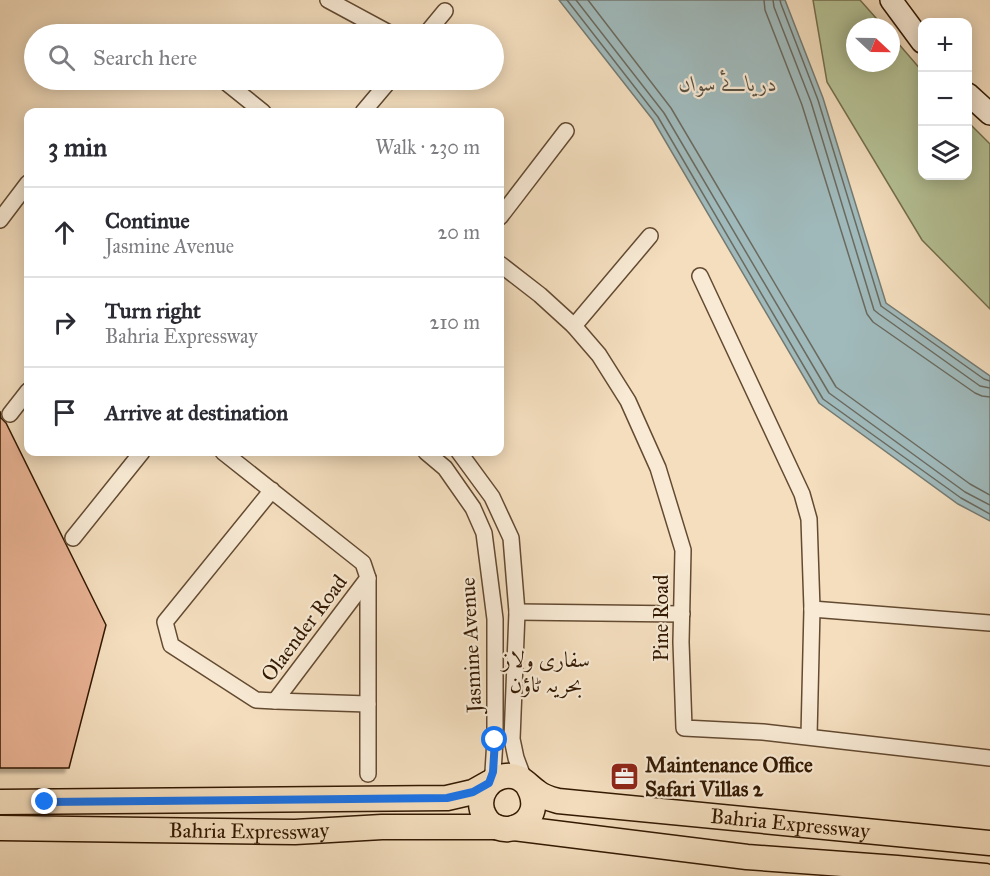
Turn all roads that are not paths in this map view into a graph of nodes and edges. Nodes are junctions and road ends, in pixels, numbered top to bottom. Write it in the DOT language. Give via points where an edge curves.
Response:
graph roads {
  1 [pos="328,0"];
  2 [pos="891,0"];
  3 [pos="445,11"];
  4 [pos="372,24"];
  5 [pos="434,24"];
  6 [pos="918,37"];
  7 [pos="235,90"];
  8 [pos="382,90"];
  9 [pos="972,98"];
  10 [pos="257,108"];
  11 [pos="366,108"];
  12 [pos="990,114"];
  13 [pos="566,131"];
  14 [pos="24,188"];
  15 [pos="504,212"];
  16 [pos="0,220"];
  17 [pos="650,237"];
  18 [pos="504,267"];
  19 [pos="700,276"];
  20 [pos="574,326"];
  21 [pos="24,396"];
  22 [pos="10,414"];
  23 [pos="139,456"];
  24 [pos="228,456"];
  25 [pos="431,456"];
  26 [pos="462,456"];
  27 [pos="272,490"];
  28 [pos="73,538"];
  29 [pos="368,578"];
  30 [pos="812,609"];
  31 [pos="517,612"];
  32 [pos="682,614"];
  33 [pos="990,623"];
  34 [pos="275,702"];
  35 [pos="368,704"];
  36 [pos="809,736"];
  37 [pos="990,758"];
  38 [pos="368,774"];
  39 [pos="489,783"];
  40 [pos="526,783"];
  41 [pos="0,802"];
  42 [pos="0,828"];
  43 [pos="505,828"];
  44 [pos="990,843"];
  45 [pos="985,876"];
  1 -- 4 [label="street"];
  2 -- 6 [label="main road"];
  3 -- 5 [label="street"];
  7 -- 10 [label="street"];
  8 -- 11 [label="street"];
  9 -- 12 [label="main road"];
  13 -- 15 [label="street"];
  14 -- 16 [label="street"];
  17 -- 20 [label="street"];
  18 -- 20 [label="street, Pine Road"];
  19 -- 30 [label="street" via="802,494 809,519"];
  20 -- 32 [label="street, Pine Road" via="599,355 628,401 658,468 683,550"];
  21 -- 22 [label="street"];
  23 -- 28 [label="street"];
  24 -- 27 [label="street"];
  25 -- 39 [label="street, Jasmine Avenue" via="445,468 473,508 484,533 495,619 495,752"];
  26 -- 31 [label="street, Jasmine Avenue" via="492,497 511,538"];
  27 -- 29 [label="street, Olaender Road" via="363,563"];
  27 -- 34 [label="street, Olaender Road" via="165,622 171,645 256,700"];
  29 -- 34 [label="street, Olaender Road"];
  29 -- 35 [label="street"];
  30 -- 33 [label="street"];
  30 -- 36 [label="street"];
  31 -- 32 [label="street"];
  31 -- 40 [label="street, Jasmine Avenue" via="513,739"];
  32 -- 36 [label="street, Pine Road" via="684,728"];
  34 -- 35 [label="street"];
  35 -- 38 [label="street"];
  36 -- 37 [label="street, Pine Road"];
  39 -- 40 [label="main road" via="503,776"];
  39 -- 41 [label="main road, Bahria Expressway" via="473,792 447,798"];
  39 -- 43 [label="main road" via="483,792 483,812 488,821"];
  40 -- 43 [label="main road" via="534,797 528,820"];
  40 -- 44 [label="main road, Bahria Expressway" via="558,801"];
  42 -- 43 [label="main road, Bahria Expressway" via="295,832 382,827"];
  43 -- 45 [label="main road, Bahria Expressway" via="747,857"];
}
